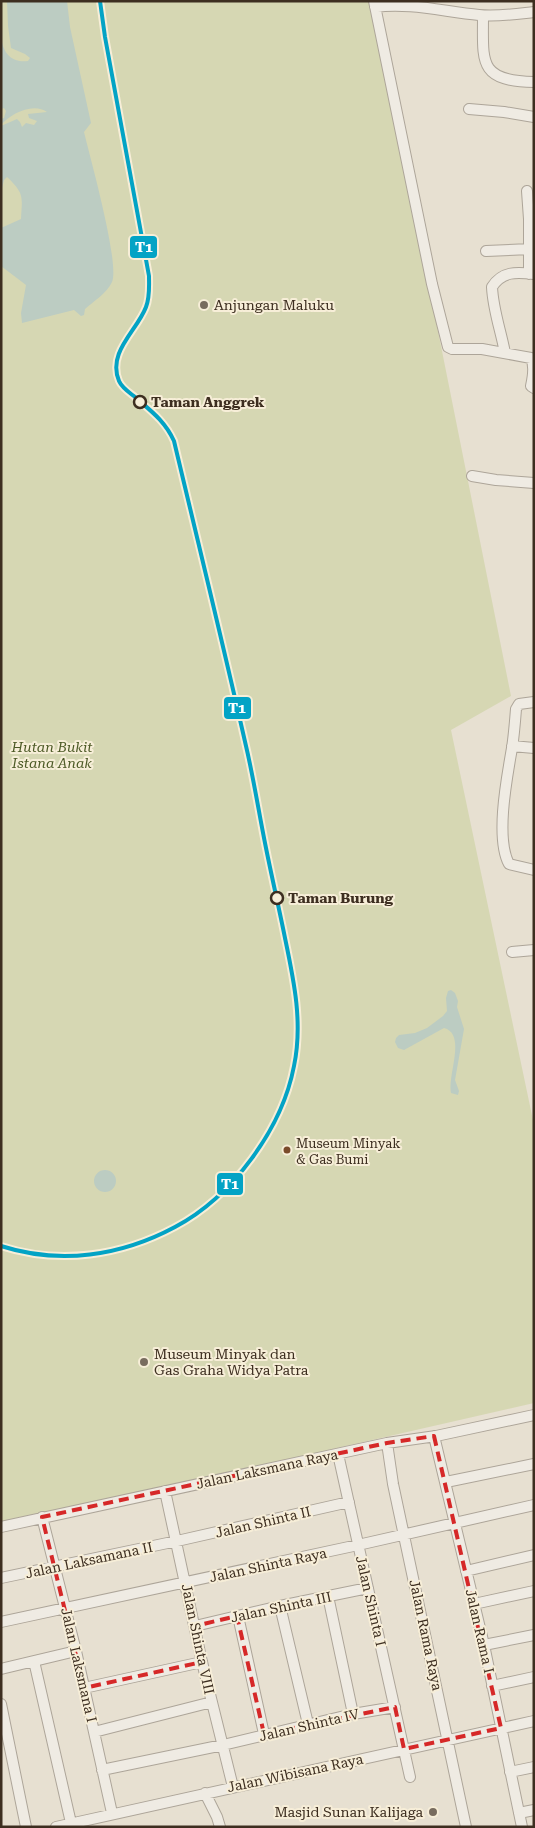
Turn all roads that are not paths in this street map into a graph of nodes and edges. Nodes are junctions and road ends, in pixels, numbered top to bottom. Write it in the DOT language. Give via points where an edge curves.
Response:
graph roads {
  1 [pos="374,4"];
  2 [pos="429,5"];
  3 [pos="534,12"];
  4 [pos="482,16"];
  5 [pos="534,82"];
  6 [pos="469,109"];
  7 [pos="534,117"];
  8 [pos="527,191"];
  9 [pos="530,249"];
  10 [pos="486,251"];
  11 [pos="533,275"];
  12 [pos="505,353"];
  13 [pos="534,388"];
  14 [pos="472,476"];
  15 [pos="534,483"];
  16 [pos="534,702"];
  17 [pos="512,746"];
  18 [pos="534,748"];
  19 [pos="534,870"];
  20 [pos="534,950"];
  21 [pos="512,952"];
  22 [pos="534,1416"];
  23 [pos="434,1436"];
  24 [pos="387,1443"];
  25 [pos="338,1454"];
  26 [pos="534,1464"];
  27 [pos="446,1482"];
  28 [pos="165,1491"];
  29 [pos="349,1502"];
  30 [pos="534,1505"];
  31 [pos="42,1517"];
  32 [pos="456,1523"];
  33 [pos="1,1527"];
  34 [pos="405,1534"];
  35 [pos="177,1542"];
  36 [pos="358,1545"];
  37 [pos="534,1555"];
  38 [pos="54,1567"];
  39 [pos="466,1571"];
  40 [pos="1,1578"];
  41 [pos="186,1582"];
  42 [pos="368,1588"];
  43 [pos="534,1591"];
  44 [pos="328,1596"];
  45 [pos="474,1604"];
  46 [pos="280,1606"];
  47 [pos="65,1607"];
  48 [pos="238,1616"];
  49 [pos="1,1622"];
  50 [pos="195,1626"];
  51 [pos="534,1635"];
  52 [pos="484,1646"];
  53 [pos="76,1651"];
  54 [pos="34,1661"];
  55 [pos="202,1662"];
  56 [pos="1,1669"];
  57 [pos="534,1677"];
  58 [pos="492,1686"];
  59 [pos="84,1688"];
  60 [pos="212,1702"];
  61 [pos="1,1704"];
  62 [pos="395,1707"];
  63 [pos="353,1714"];
  64 [pos="534,1721"];
  65 [pos="308,1724"];
  66 [pos="501,1728"];
  67 [pos="94,1732"];
  68 [pos="264,1734"];
  69 [pos="448,1739"];
  70 [pos="223,1744"];
  71 [pos="404,1749"];
  72 [pos="534,1767"];
  73 [pos="102,1770"];
  74 [pos="510,1772"];
  75 [pos="410,1777"];
  76 [pos="233,1786"];
  77 [pos="205,1793"];
  78 [pos="534,1810"];
  79 [pos="112,1813"];
  80 [pos="519,1813"];
  81 [pos="71,1822"];
  82 [pos="26,1826"];
  83 [pos="56,1827"];
  84 [pos="220,1827"];
  85 [pos="466,1827"];
  86 [pos="522,1827"];
  1 -- 2 [label="street"];
  1 -- 12 [label="street" via="448,347"];
  2 -- 4 [label="street"];
  3 -- 4 [label="street"];
  4 -- 5 [label="street" via="483,56 490,70 508,79"];
  6 -- 7 [label="street"];
  8 -- 9 [label="street"];
  9 -- 10 [label="street"];
  9 -- 11 [label="street"];
  11 -- 12 [label="street" via="509,273 501,276 492,288"];
  12 -- 13 [label="street" via="532,359 531,386"];
  14 -- 15 [label="street"];
  16 -- 17 [label="street" via="525,702 516,709"];
  17 -- 18 [label="street"];
  17 -- 19 [label="street" via="502,818 507,860 509,864"];
  20 -- 21 [label="street"];
  22 -- 23 [label="street, Jalan Laksmana Raya"];
  23 -- 24 [label="street, Jalan Laksmana Raya"];
  23 -- 27 [label="street, Jalan Rama I"];
  24 -- 25 [label="street, Jalan Laksmana Raya"];
  24 -- 34 [label="street, Jalan Rama Raya"];
  25 -- 28 [label="street, Jalan Laksmana Raya"];
  25 -- 29 [label="street, Jalan Shinta I"];
  26 -- 27 [label="street"];
  27 -- 32 [label="street, Jalan Rama I"];
  28 -- 31 [label="street, Jalan Laksmana Raya"];
  28 -- 35 [label="street, Jalan Shinta VIII"];
  29 -- 35 [label="street, Jalan Shinta II"];
  29 -- 36 [label="street, Jalan Shinta I"];
  30 -- 32 [label="street, Jalan Shinta Raya"];
  31 -- 33 [label="street, Jalan Laksmana Raya"];
  31 -- 38 [label="street, Jalan Laksmana I"];
  32 -- 34 [label="street, Jalan Shinta Raya"];
  32 -- 39 [label="street, Jalan Rama I"];
  34 -- 36 [label="street, Jalan Shinta Raya"];
  34 -- 69 [label="street, Jalan Rama Raya"];
  35 -- 38 [label="street, Jalan Laksamana II"];
  35 -- 41 [label="street, Jalan Shinta VIII"];
  36 -- 41 [label="street, Jalan Shinta Raya"];
  36 -- 42 [label="street, Jalan Shinta I"];
  37 -- 39 [label="street"];
  38 -- 40 [label="street, Jalan Laksamana II"];
  38 -- 47 [label="street, Jalan Laksmana I"];
  39 -- 45 [label="street, Jalan Rama I"];
  41 -- 47 [label="street, Jalan Shinta Raya"];
  41 -- 50 [label="street, Jalan Shinta VIII"];
  42 -- 44 [label="street, Jalan Shinta III"];
  42 -- 62 [label="street, Jalan Shinta I"];
  43 -- 45 [label="street"];
  44 -- 46 [label="street, Jalan Shinta III"];
  44 -- 63 [label="street"];
  45 -- 52 [label="street, Jalan Rama I"];
  46 -- 48 [label="street, Jalan Shinta III"];
  46 -- 65 [label="street"];
  47 -- 49 [label="street, Jalan Shinta Raya"];
  47 -- 53 [label="street, Jalan Laksmana I"];
  48 -- 50 [label="street, Jalan Shinta III"];
  48 -- 68 [label="street"];
  50 -- 55 [label="street, Jalan Shinta VIII"];
  51 -- 52 [label="street"];
  52 -- 58 [label="street, Jalan Rama I"];
  53 -- 54 [label="street"];
  53 -- 59 [label="street, Jalan Laksmana I"];
  54 -- 56 [label="street"];
  54 -- 81 [label="street"];
  55 -- 59 [label="street"];
  55 -- 60 [label="street, Jalan Shinta VIII"];
  57 -- 58 [label="street"];
  58 -- 66 [label="street, Jalan Rama I"];
  59 -- 67 [label="street, Jalan Laksmana I"];
  60 -- 67 [label="street"];
  60 -- 70 [label="street, Jalan Shinta VIII"];
  61 -- 82 [label="street"];
  62 -- 63 [label="street, Jalan Shinta IV"];
  62 -- 71 [label="street, Jalan Shinta I"];
  63 -- 65 [label="street, Jalan Shinta IV"];
  64 -- 66 [label="street, Jalan Wibisana Raya"];
  65 -- 68 [label="street, Jalan Shinta IV"];
  66 -- 69 [label="street, Jalan Wibisana Raya"];
  66 -- 74 [label="street, Jalan Rama I"];
  67 -- 73 [label="street, Jalan Laksmana I"];
  68 -- 70 [label="street, Jalan Shinta IV"];
  69 -- 71 [label="street, Jalan Wibisana Raya"];
  69 -- 85 [label="street, Jalan Rama Raya"];
  70 -- 73 [label="street, Jalan Shinta IV"];
  70 -- 76 [label="street, Jalan Shinta VIII"];
  71 -- 75 [label="street, Jalan Shinta I"];
  71 -- 76 [label="street, Jalan Wibisana Raya"];
  72 -- 74 [label="street"];
  73 -- 79 [label="street, Jalan Laksmana I"];
  74 -- 80 [label="street, Jalan Rama I"];
  76 -- 77 [label="street, Jalan Wibisana Raya"];
  77 -- 79 [label="street, Jalan Wibisana Raya"];
  77 -- 84 [label="street"];
  78 -- 80 [label="street"];
  79 -- 81 [label="street, Jalan Wibisana Raya"];
  80 -- 86 [label="street, Jalan Rama I"];
  81 -- 83 [label="street, Jalan Wibisana Raya"];
}
